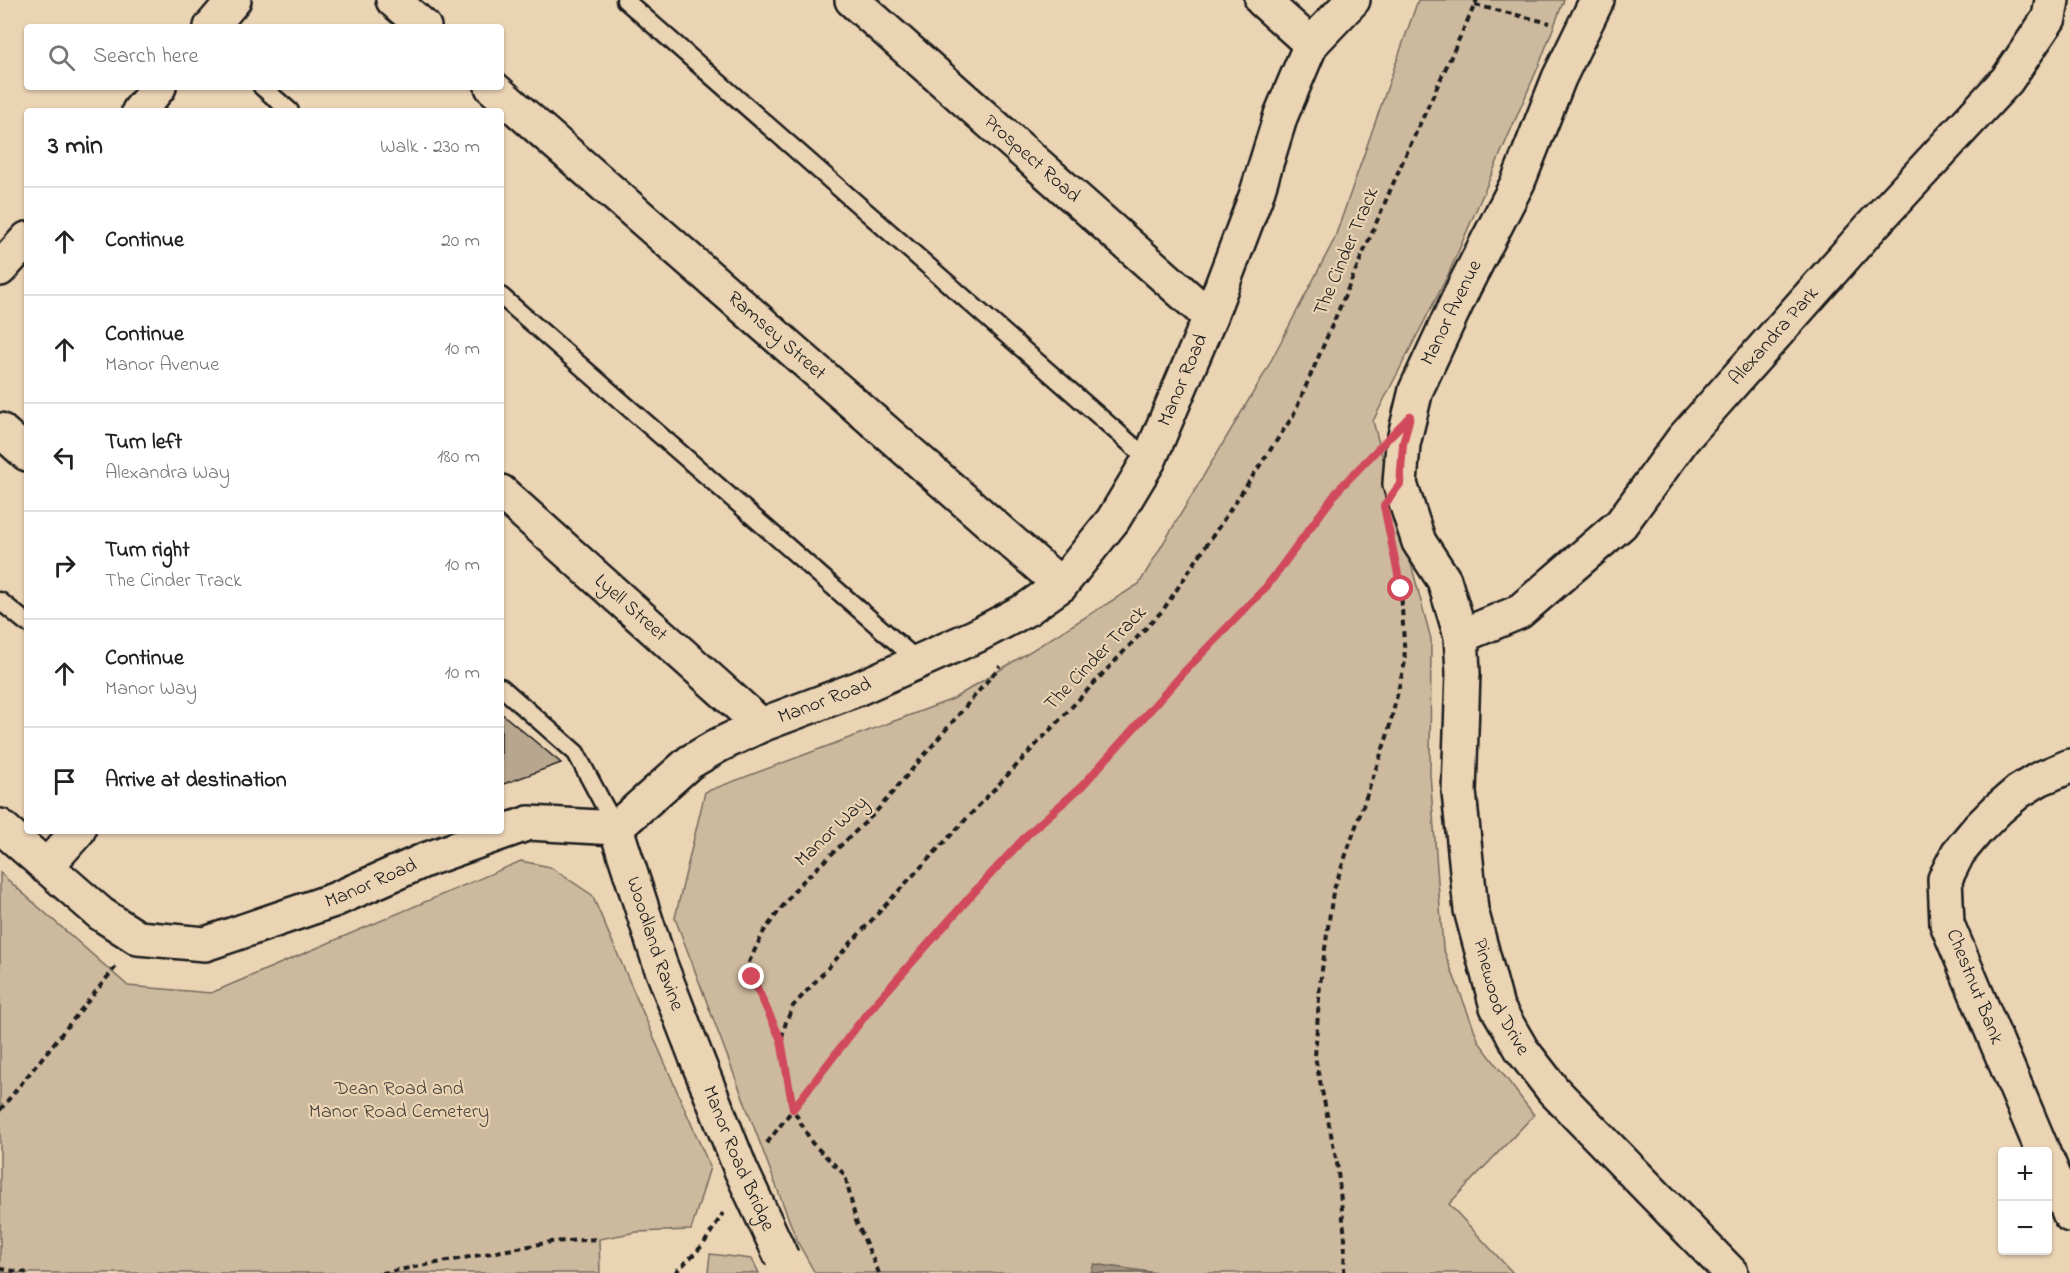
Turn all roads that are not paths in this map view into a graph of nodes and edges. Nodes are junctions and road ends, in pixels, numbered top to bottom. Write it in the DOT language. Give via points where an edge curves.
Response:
graph roads {
  1 [pos="234,0"];
  2 [pos="393,0"];
  3 [pos="625,0"];
  4 [pos="852,0"];
  5 [pos="1262,0"];
  6 [pos="1353,0"];
  7 [pos="1597,0"];
  8 [pos="2052,0"];
  9 [pos="214,24"];
  10 [pos="421,24"];
  11 [pos="1311,44"];
  12 [pos="156,90"];
  13 [pos="266,90"];
  14 [pos="495,90"];
  15 [pos="142,108"];
  16 [pos="286,108"];
  17 [pos="504,299"];
  18 [pos="1210,317"];
  19 [pos="0,430"];
  20 [pos="24,451"];
  21 [pos="1149,460"];
  22 [pos="504,495"];
  23 [pos="1061,585"];
  24 [pos="0,601"];
  25 [pos="24,621"];
  26 [pos="1461,636"];
  27 [pos="918,662"];
  28 [pos="504,690"];
  29 [pos="761,725"];
  30 [pos="2070,766"];
  31 [pos="0,826"];
  32 [pos="616,828"];
  33 [pos="504,831"];
  34 [pos="75,834"];
  35 [pos="496,834"];
  36 [pos="46,867"];
  37 [pos="696,1057"];
  38 [pos="2041,1147"];
  39 [pos="2052,1172"];
  40 [pos="2070,1215"];
  41 [pos="786,1265"];
  42 [pos="1731,1273"];
  1 -- 9 [label="street"];
  2 -- 10 [label="street"];
  3 -- 21 [label="lane"];
  4 -- 18 [label="street, Prospect Road"];
  5 -- 11 [label="street"];
  6 -- 11 [label="street, Manor Road"];
  7 -- 26 [label="street, Manor Avenue" via="1559,78 1518,182 1416,390 1403,444 1400,484 1419,542 1444,580"];
  8 -- 26 [label="street, Alexandra Park" via="2049,18 2007,80 1683,439 1621,524 1519,612"];
  11 -- 18 [label="street, Manor Road" via="1281,115 1256,196"];
  12 -- 15 [label="street"];
  13 -- 16 [label="lane"];
  14 -- 23 [label="street, Ramsey Street"];
  17 -- 27 [label="lane"];
  18 -- 21 [label="street, Manor Road"];
  19 -- 20 [label="street"];
  21 -- 23 [label="street, Manor Road" via="1113,520"];
  22 -- 29 [label="street, Lyell Street"];
  23 -- 27 [label="street, Manor Road" via="1027,609"];
  24 -- 25 [label="lane"];
  26 -- 42 [label="street, Pinewood Drive" via="1461,816 1471,910 1497,1006 1522,1050 1553,1090"];
  27 -- 29 [label="street, Manor Road"];
  28 -- 32 [label="lane" via="576,753"];
  29 -- 32 [label="street, Manor Road" via="690,762"];
  30 -- 38 [label="street, Chestnut Bank" via="2039,779 1998,809 1958,853 1945,879 1947,924"];
  31 -- 36 [label="street, Manor Road"];
  32 -- 33 [label="street, Manor Road" via="529,822"];
  32 -- 37 [label="street, Woodland Ravine" via="660,964"];
  34 -- 36 [label="street"];
  35 -- 36 [label="street, Manor Road" via="334,900 205,944 138,938"];
  37 -- 41 [label="street, Manor Road Bridge, bridge" via="741,1170"];
  39 -- 40 [label="street"];
}
